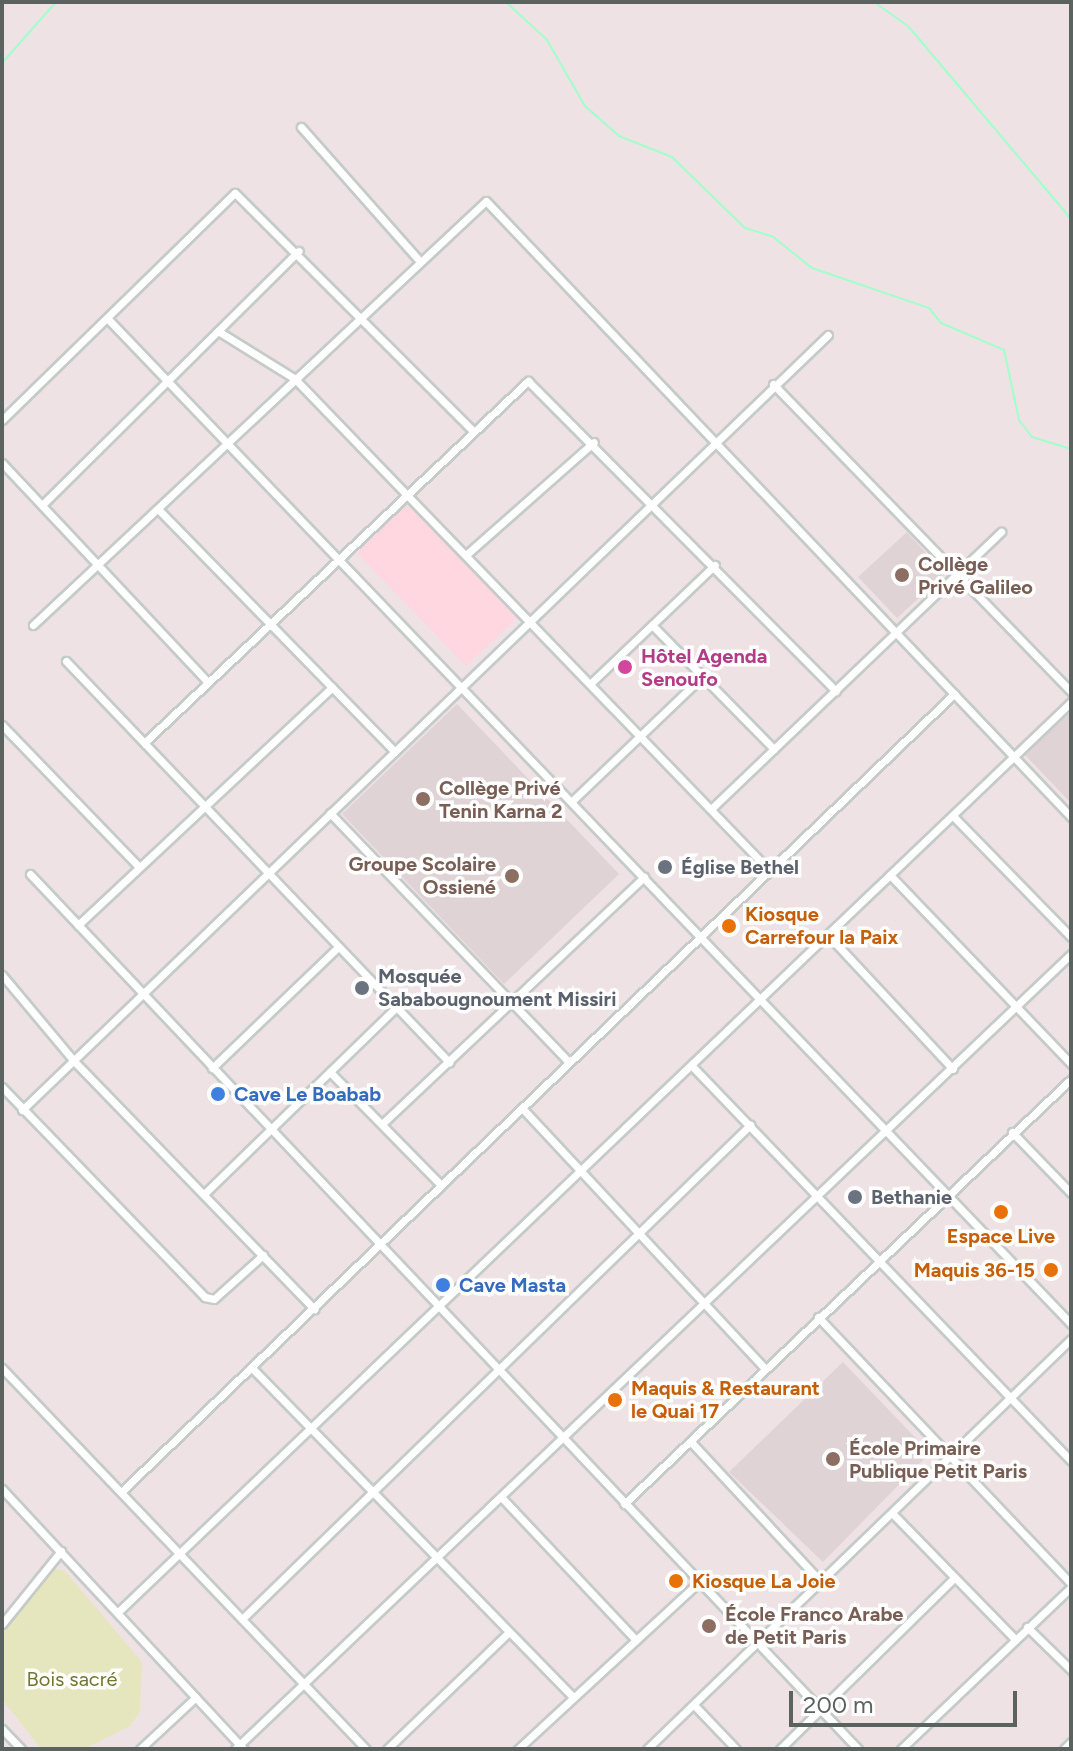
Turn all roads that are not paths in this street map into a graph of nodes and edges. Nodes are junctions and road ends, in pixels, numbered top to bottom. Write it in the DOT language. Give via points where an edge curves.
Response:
graph roads {
  1 [pos="301,127"];
  2 [pos="299,251"];
  3 [pos="417,258"];
  4 [pos="363,316"];
  5 [pos="108,319"];
  6 [pos="218,331"];
  7 [pos="828,335"];
  8 [pos="295,379"];
  9 [pos="172,381"];
  10 [pos="773,384"];
  11 [pos="2,420"];
  12 [pos="473,431"];
  13 [pos="594,442"];
  14 [pos="714,444"];
  15 [pos="232,445"];
  16 [pos="2,463"];
  17 [pos="406,495"];
  18 [pos="653,501"];
  19 [pos="42,505"];
  20 [pos="158,509"];
  21 [pos="1001,532"];
  22 [pos="467,554"];
  23 [pos="342,560"];
  24 [pos="96,564"];
  25 [pos="715,565"];
  26 [pos="957,573"];
  27 [pos="530,621"];
  28 [pos="271,624"];
  29 [pos="33,625"];
  30 [pos="652,625"];
  31 [pos="895,633"];
  32 [pos="66,661"];
  33 [pos="703,676"];
  34 [pos="208,682"];
  35 [pos="591,683"];
  36 [pos="332,687"];
  37 [pos="463,687"];
  38 [pos="836,691"];
  39 [pos="1071,692"];
  40 [pos="954,694"];
  41 [pos="1071,702"];
  42 [pos="2,725"];
  43 [pos="642,734"];
  44 [pos="144,743"];
  45 [pos="774,749"];
  46 [pos="395,752"];
  47 [pos="1015,758"];
  48 [pos="572,801"];
  49 [pos="205,806"];
  50 [pos="712,808"];
  51 [pos="330,813"];
  52 [pos="953,816"];
  53 [pos="1071,817"];
  54 [pos="138,866"];
  55 [pos="770,871"];
  56 [pos="30,874"];
  57 [pos="265,874"];
  58 [pos="890,875"];
  59 [pos="644,877"];
  60 [pos="78,925"];
  61 [pos="828,935"];
  62 [pos="1071,937"];
  63 [pos="703,938"];
  64 [pos="337,948"];
  65 [pos="1071,954"];
  66 [pos="2,975"];
  67 [pos="142,994"];
  68 [pos="761,999"];
  69 [pos="511,1001"];
  70 [pos="1015,1007"];
  71 [pos="395,1008"];
  72 [pos="73,1060"];
  73 [pos="449,1062"];
  74 [pos="569,1062"];
  75 [pos="1071,1064"];
  76 [pos="692,1066"];
  77 [pos="212,1068"];
  78 [pos="953,1069"];
  79 [pos="330,1072"];
  80 [pos="1071,1079"];
  81 [pos="2,1087"];
  82 [pos="522,1108"];
  83 [pos="22,1110"];
  84 [pos="383,1123"];
  85 [pos="750,1125"];
  86 [pos="886,1130"];
  87 [pos="269,1131"];
  88 [pos="1012,1132"];
  89 [pos="580,1170"];
  90 [pos="441,1185"];
  91 [pos="1071,1193"];
  92 [pos="204,1194"];
  93 [pos="950,1194"];
  94 [pos="818,1195"];
  95 [pos="638,1234"];
  96 [pos="378,1247"];
  97 [pos="263,1255"];
  98 [pos="883,1257"];
  99 [pos="705,1305"];
  100 [pos="438,1308"];
  101 [pos="314,1309"];
  102 [pos="818,1317"];
  103 [pos="1071,1324"];
  104 [pos="1071,1339"];
  105 [pos="2,1368"];
  106 [pos="252,1368"];
  107 [pos="765,1369"];
  108 [pos="498,1370"];
  109 [pos="1011,1396"];
  110 [pos="310,1428"];
  111 [pos="564,1440"];
  112 [pos="691,1442"];
  113 [pos="950,1456"];
  114 [pos="1071,1461"];
  115 [pos="2,1489"];
  116 [pos="372,1491"];
  117 [pos="121,1492"];
  118 [pos="502,1498"];
  119 [pos="624,1504"];
  120 [pos="892,1513"];
  121 [pos="61,1551"];
  122 [pos="180,1554"];
  123 [pos="437,1558"];
  124 [pos="954,1578"];
  125 [pos="821,1582"];
  126 [pos="698,1583"];
  127 [pos="1071,1585"];
  128 [pos="118,1612"];
  129 [pos="242,1619"];
  130 [pos="2,1624"];
  131 [pos="1027,1627"];
  132 [pos="509,1632"];
  133 [pos="1015,1639"];
  134 [pos="636,1640"];
  135 [pos="757,1643"];
  136 [pos="1071,1670"];
  137 [pos="305,1685"];
  138 [pos="196,1697"];
  139 [pos="573,1697"];
  140 [pos="694,1705"];
  141 [pos="821,1710"];
  142 [pos="2,1729"];
  143 [pos="14,1742"];
  144 [pos="1071,1742"];
  145 [pos="240,1748"];
  146 [pos="521,1748"];
  147 [pos="7,1749"];
  148 [pos="21,1749"];
  149 [pos="140,1749"];
  150 [pos="366,1749"];
  151 [pos="387,1749"];
  152 [pos="647,1749"];
  153 [pos="736,1749"];
  154 [pos="780,1749"];
  155 [pos="858,1749"];
  156 [pos="901,1749"];
  157 [pos="1064,1749"];
  1 -- 3 [label="street"];
  2 -- 4 [label="street"];
  2 -- 5 [label="street" via="235,193"];
  2 -- 6 [label="street"];
  3 -- 4 [label="street"];
  3 -- 14 [label="street" via="486,201"];
  4 -- 8 [label="street"];
  4 -- 12 [label="street"];
  5 -- 9 [label="street"];
  5 -- 11 [label="street"];
  6 -- 8 [label="street"];
  6 -- 9 [label="street"];
  7 -- 10 [label="street"];
  8 -- 15 [label="street"];
  8 -- 17 [label="street"];
  9 -- 15 [label="street"];
  9 -- 19 [label="street"];
  10 -- 14 [label="street"];
  10 -- 26 [label="street"];
  12 -- 13 [label="street" via="528,381"];
  12 -- 17 [label="street"];
  13 -- 18 [label="street"];
  13 -- 22 [label="street"];
  14 -- 18 [label="street"];
  14 -- 31 [label="street"];
  15 -- 20 [label="street"];
  15 -- 23 [label="street"];
  16 -- 19 [label="street"];
  17 -- 22 [label="street"];
  17 -- 23 [label="street"];
  18 -- 25 [label="street"];
  18 -- 27 [label="street"];
  19 -- 24 [label="street"];
  20 -- 24 [label="street"];
  20 -- 28 [label="street"];
  21 -- 26 [label="street"];
  22 -- 27 [label="street"];
  23 -- 28 [label="street"];
  23 -- 37 [label="street"];
  24 -- 29 [label="street"];
  24 -- 34 [label="street"];
  25 -- 30 [label="street"];
  25 -- 38 [label="street"];
  26 -- 31 [label="street"];
  26 -- 39 [label="street"];
  27 -- 35 [label="street"];
  27 -- 37 [label="street"];
  28 -- 34 [label="street"];
  28 -- 36 [label="street"];
  30 -- 33 [label="street"];
  30 -- 35 [label="street"];
  31 -- 38 [label="street"];
  31 -- 40 [label="street"];
  32 -- 44 [label="street"];
  33 -- 43 [label="street"];
  33 -- 45 [label="street"];
  34 -- 44 [label="street"];
  35 -- 43 [label="street"];
  36 -- 46 [label="street"];
  36 -- 49 [label="street"];
  37 -- 46 [label="street"];
  37 -- 48 [label="street"];
  38 -- 45 [label="street"];
  40 -- 47 [label="street"];
  40 -- 55 [label="street"];
  41 -- 47 [label="street"];
  42 -- 54 [label="street"];
  43 -- 48 [label="street"];
  43 -- 50 [label="street"];
  44 -- 49 [label="street"];
  45 -- 50 [label="street"];
  46 -- 51 [label="street"];
  47 -- 52 [label="street"];
  47 -- 53 [label="street"];
  48 -- 59 [label="street"];
  49 -- 54 [label="street"];
  49 -- 57 [label="street"];
  50 -- 55 [label="street"];
  51 -- 57 [label="street"];
  51 -- 69 [label="street"];
  52 -- 58 [label="street"];
  52 -- 62 [label="street"];
  54 -- 60 [label="street"];
  55 -- 63 [label="street"];
  56 -- 60 [label="street"];
  57 -- 64 [label="street"];
  57 -- 67 [label="street"];
  58 -- 61 [label="street"];
  58 -- 70 [label="street"];
  59 -- 63 [label="street"];
  59 -- 69 [label="street"];
  60 -- 67 [label="street"];
  61 -- 68 [label="street"];
  61 -- 78 [label="street"];
  63 -- 68 [label="street"];
  63 -- 74 [label="street"];
  64 -- 71 [label="street"];
  64 -- 77 [label="street"];
  65 -- 70 [label="street"];
  66 -- 72 [label="street"];
  67 -- 72 [label="street"];
  67 -- 77 [label="street"];
  68 -- 76 [label="street"];
  68 -- 86 [label="street"];
  69 -- 73 [label="street"];
  69 -- 74 [label="street"];
  70 -- 75 [label="street"];
  70 -- 78 [label="street"];
  71 -- 73 [label="street"];
  71 -- 79 [label="street"];
  72 -- 83 [label="street"];
  72 -- 92 [label="street"];
  73 -- 84 [label="street"];
  74 -- 82 [label="street"];
  76 -- 85 [label="street"];
  76 -- 89 [label="street"];
  77 -- 87 [label="street"];
  78 -- 86 [label="street"];
  79 -- 84 [label="street"];
  79 -- 87 [label="street"];
  80 -- 88 [label="street"];
  81 -- 83 [label="street"];
  82 -- 89 [label="street"];
  82 -- 90 [label="street"];
  83 -- 97 [label="street" via="209,1300"];
  84 -- 90 [label="street"];
  85 -- 94 [label="street"];
  85 -- 95 [label="street"];
  86 -- 93 [label="street"];
  86 -- 94 [label="street"];
  87 -- 92 [label="street"];
  87 -- 96 [label="street"];
  88 -- 91 [label="street"];
  88 -- 93 [label="street"];
  89 -- 95 [label="street"];
  89 -- 100 [label="street"];
  90 -- 96 [label="street"];
  92 -- 97 [label="street"];
  93 -- 98 [label="street"];
  93 -- 103 [label="street"];
  94 -- 98 [label="street"];
  94 -- 99 [label="street"];
  95 -- 99 [label="street"];
  95 -- 108 [label="street"];
  96 -- 100 [label="street"];
  96 -- 101 [label="street"];
  97 -- 101 [label="street"];
  98 -- 102 [label="street"];
  98 -- 109 [label="street"];
  99 -- 107 [label="street"];
  99 -- 111 [label="street"];
  100 -- 108 [label="street"];
  100 -- 110 [label="street"];
  101 -- 106 [label="street"];
  102 -- 107 [label="street"];
  102 -- 113 [label="street"];
  104 -- 109 [label="street"];
  105 -- 117 [label="street"];
  106 -- 110 [label="street"];
  106 -- 117 [label="street"];
  107 -- 112 [label="street"];
  108 -- 111 [label="street"];
  108 -- 116 [label="street"];
  109 -- 113 [label="street"];
  109 -- 114 [label="street"];
  110 -- 116 [label="street"];
  110 -- 122 [label="street"];
  111 -- 118 [label="street"];
  111 -- 119 [label="street"];
  112 -- 119 [label="street"];
  112 -- 125 [label="street"];
  113 -- 120 [label="street"];
  113 -- 127 [label="street"];
  115 -- 121 [label="street"];
  116 -- 123 [label="street"];
  116 -- 129 [label="street"];
  117 -- 122 [label="street"];
  118 -- 123 [label="street"];
  118 -- 134 [label="street"];
  119 -- 126 [label="street"];
  120 -- 124 [label="street"];
  120 -- 125 [label="street"];
  121 -- 128 [label="street"];
  121 -- 130 [label="street"];
  122 -- 128 [label="street"];
  122 -- 129 [label="street"];
  123 -- 132 [label="street"];
  123 -- 137 [label="street"];
  124 -- 133 [label="street"];
  124 -- 141 [label="street"];
  125 -- 135 [label="street"];
  126 -- 134 [label="street"];
  126 -- 135 [label="street"];
  127 -- 131 [label="street"];
  128 -- 138 [label="street"];
  129 -- 137 [label="street"];
  131 -- 133 [label="street"];
  131 -- 136 [label="street"];
  132 -- 139 [label="street"];
  132 -- 151 [label="street"];
  133 -- 156 [label="street"];
  134 -- 139 [label="street"];
  135 -- 140 [label="street"];
  135 -- 141 [label="street"];
  137 -- 145 [label="street"];
  137 -- 150 [label="street"];
  138 -- 145 [label="street"];
  138 -- 149 [label="street"];
  139 -- 146 [label="street"];
  140 -- 152 [label="street"];
  140 -- 153 [label="street"];
  141 -- 154 [label="street"];
  141 -- 155 [label="street"];
  142 -- 143 [label="street"];
  143 -- 147 [label="street"];
  143 -- 148 [label="street"];
  144 -- 157 [label="street"];
}
